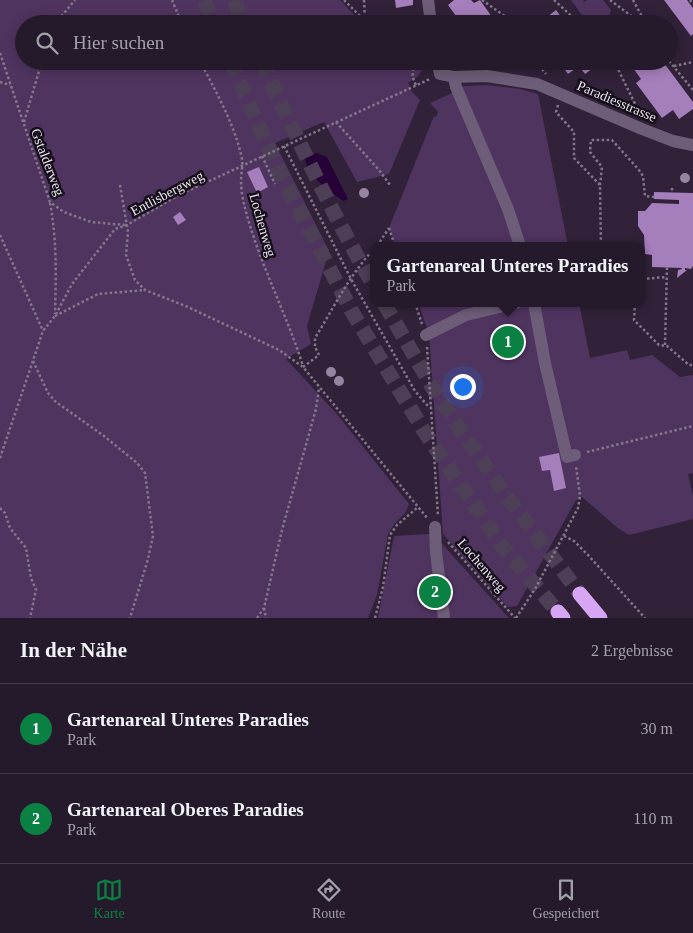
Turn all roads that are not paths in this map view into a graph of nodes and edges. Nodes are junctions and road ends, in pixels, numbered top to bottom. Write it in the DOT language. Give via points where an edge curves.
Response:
graph roads {
  1 [pos="428,0"];
  2 [pos="430,15"];
  3 [pos="439,70"];
  4 [pos="454,77"];
  5 [pos="693,146"];
  6 [pos="519,242"];
  7 [pos="501,307"];
  8 [pos="535,307"];
  9 [pos="426,335"];
  10 [pos="575,455"];
  11 [pos="436,527"];
  12 [pos="580,594"];
  13 [pos="444,618"];
  14 [pos="600,618"];
  1 -- 2 [label="street"];
  3 -- 4 [label="street, Paradiesstrasse" via="440,74"];
  4 -- 5 [label="street, Paradiesstrasse" via="487,76 537,84 642,129"];
  4 -- 6 [label="street"];
  7 -- 9 [label="street" via="466,316"];
  8 -- 10 [label="street" via="567,457"];
  11 -- 13 [label="street"];
  12 -- 14 [label="highway"];
}
